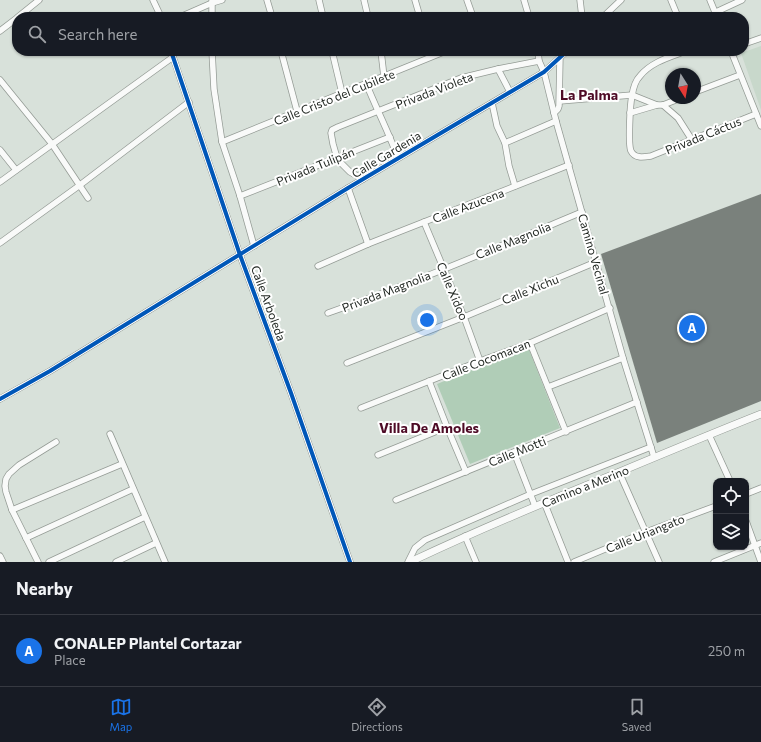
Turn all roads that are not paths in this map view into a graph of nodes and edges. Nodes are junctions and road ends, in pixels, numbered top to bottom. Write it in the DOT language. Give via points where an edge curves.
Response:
graph roads {
  1 [pos="39,0"];
  2 [pos="153,0"];
  3 [pos="222,0"];
  4 [pos="267,0"];
  5 [pos="319,0"];
  6 [pos="364,0"];
  7 [pos="415,0"];
  8 [pos="467,0"];
  9 [pos="524,0"];
  10 [pos="580,0"];
  11 [pos="622,0"];
  12 [pos="671,0"];
  13 [pos="710,0"];
  14 [pos="742,0"];
  15 [pos="212,1"];
  16 [pos="23,12"];
  17 [pos="159,12"];
  18 [pos="190,12"];
  19 [pos="212,12"];
  20 [pos="271,12"];
  21 [pos="322,12"];
  22 [pos="367,12"];
  23 [pos="419,12"];
  24 [pos="471,12"];
  25 [pos="528,12"];
  26 [pos="581,12"];
  27 [pos="609,12"];
  28 [pos="676,12"];
  29 [pos="716,12"];
  30 [pos="722,12"];
  31 [pos="12,21"];
  32 [pos="0,31"];
  33 [pos="761,38"];
  34 [pos="749,42"];
  35 [pos="169,56"];
  36 [pos="173,56"];
  37 [pos="212,56"];
  38 [pos="282,56"];
  39 [pos="333,56"];
  40 [pos="382,56"];
  41 [pos="538,56"];
  42 [pos="673,56"];
  43 [pos="733,56"];
  44 [pos="432,57"];
  45 [pos="560,58"];
  46 [pos="539,61"];
  47 [pos="498,69"];
  48 [pos="544,72"];
  49 [pos="740,74"];
  50 [pos="384,77"];
  51 [pos="0,80"];
  52 [pos="366,83"];
  53 [pos="701,90"];
  54 [pos="510,92"];
  55 [pos="342,93"];
  56 [pos="632,95"];
  57 [pos="189,102"];
  58 [pos="560,102"];
  59 [pos="492,103"];
  60 [pos="665,103"];
  61 [pos="660,105"];
  62 [pos="297,111"];
  63 [pos="378,112"];
  64 [pos="554,113"];
  65 [pos="630,113"];
  66 [pos="756,114"];
  67 [pos="556,121"];
  68 [pos="761,126"];
  69 [pos="390,137"];
  70 [pos="692,140"];
  71 [pos="222,142"];
  72 [pos="504,143"];
  73 [pos="52,144"];
  74 [pos="0,150"];
  75 [pos="337,158"];
  76 [pos="398,158"];
  77 [pos="568,165"];
  78 [pos="16,170"];
  79 [pos="363,179"];
  80 [pos="0,182"];
  81 [pos="80,185"];
  82 [pos="515,186"];
  83 [pos="348,188"];
  84 [pos="240,196"];
  85 [pos="88,198"];
  86 [pos="582,212"];
  87 [pos="424,222"];
  88 [pos="0,243"];
  89 [pos="368,244"];
  90 [pos="254,246"];
  91 [pos="240,254"];
  92 [pos="596,262"];
  93 [pos="318,266"];
  94 [pos="444,269"];
  95 [pos="610,308"];
  96 [pos="328,313"];
  97 [pos="464,317"];
  98 [pos="530,343"];
  99 [pos="623,358"];
  100 [pos="480,361"];
  101 [pos="347,363"];
  102 [pos="429,380"];
  103 [pos="548,387"];
  104 [pos="0,399"];
  105 [pos="637,402"];
  106 [pos="361,408"];
  107 [pos="761,414"];
  108 [pos="447,427"];
  109 [pos="566,432"];
  110 [pos="110,434"];
  111 [pos="708,435"];
  112 [pos="56,442"];
  113 [pos="651,447"];
  114 [pos="514,452"];
  115 [pos="378,455"];
  116 [pos="654,456"];
  117 [pos="122,464"];
  118 [pos="466,472"];
  119 [pos="619,472"];
  120 [pos="729,478"];
  121 [pos="761,488"];
  122 [pos="133,489"];
  123 [pos="749,493"];
  124 [pos="531,494"];
  125 [pos="396,500"];
  126 [pos="544,502"];
  127 [pos="535,506"];
  128 [pos="713,507"];
  129 [pos="12,510"];
  130 [pos="145,517"];
  131 [pos="749,527"];
  132 [pos="646,532"];
  133 [pos="465,536"];
  134 [pos="26,538"];
  135 [pos="156,543"];
  136 [pos="758,544"];
  137 [pos="0,556"];
  138 [pos="3,562"];
  139 [pos="38,562"];
  140 [pos="49,562"];
  141 [pos="116,562"];
  142 [pos="165,562"];
  143 [pos="350,562"];
  144 [pos="409,562"];
  145 [pos="476,562"];
  146 [pos="568,562"];
  147 [pos="574,562"];
  148 [pos="659,562"];
  149 [pos="714,562"];
  150 [pos="761,562"];
  1 -- 16 [label="street"];
  2 -- 17 [label="street"];
  3 -- 15 [label="street"];
  4 -- 20 [label="street"];
  5 -- 21 [label="street"];
  6 -- 22 [label="street"];
  7 -- 23 [label="street"];
  8 -- 24 [label="street"];
  9 -- 25 [label="street"];
  10 -- 26 [label="street"];
  11 -- 27 [label="street"];
  12 -- 28 [label="street"];
  13 -- 29 [label="street"];
  14 -- 30 [label="street"];
  15 -- 18 [label="street"];
  15 -- 19 [label="street"];
  31 -- 32 [label="street"];
  33 -- 34 [label="street"];
  35 -- 73 [label="street"];
  36 -- 57 [label="street, Calle Arboleda"];
  37 -- 71 [label="street"];
  38 -- 62 [label="street"];
  39 -- 55 [label="street"];
  40 -- 50 [label="street"];
  41 -- 46 [label="street, Camino Vecinal"];
  42 -- 56 [label="street" via="654,63 640,75"];
  43 -- 49 [label="street"];
  44 -- 50 [label="street, Calle Cristo del Cubilete"];
  45 -- 48 [label="street, Calle Gardenia"];
  45 -- 58 [label="street"];
  46 -- 47 [label="street, Privada Violeta"];
  46 -- 48 [label="street, Camino Vecinal"];
  47 -- 54 [label="street"];
  47 -- 63 [label="street, Privada Violeta" via="461,78"];
  48 -- 54 [label="street, Calle Gardenia"];
  48 -- 64 [label="street, Camino Vecinal"];
  49 -- 53 [label="street"];
  49 -- 66 [label="street"];
  50 -- 52 [label="street, Calle Cristo del Cubilete"];
  51 -- 73 [label="street"];
  52 -- 55 [label="street, Calle Cristo del Cubilete"];
  52 -- 63 [label="street"];
  54 -- 59 [label="street, Calle Gardenia"];
  55 -- 62 [label="street, Calle Cristo del Cubilete"];
  56 -- 58 [label="street"];
  56 -- 61 [label="street"];
  56 -- 65 [label="street"];
  57 -- 81 [label="street"];
  57 -- 91 [label="street, Calle Arboleda"];
  58 -- 64 [label="street"];
  59 -- 72 [label="street"];
  59 -- 76 [label="street, Calle Gardenia"];
  60 -- 61 [label="street"];
  61 -- 65 [label="street"];
  61 -- 70 [label="street" via="678,118"];
  62 -- 71 [label="street, Calle Cristo del Cubilete"];
  63 -- 69 [label="street"];
  63 -- 75 [label="street, Privada Violeta" via="332,130 332,144"];
  64 -- 67 [label="street, Camino Vecinal"];
  65 -- 70 [label="street, Privada Cáctus" via="631,152 635,156 650,156"];
  66 -- 68 [label="street"];
  66 -- 70 [label="street, Privada Cáctus"];
  67 -- 72 [label="street"];
  67 -- 77 [label="street, Camino Vecinal"];
  69 -- 75 [label="street, Privada Tulipán"];
  69 -- 76 [label="street"];
  71 -- 84 [label="street"];
  72 -- 82 [label="street"];
  73 -- 78 [label="street"];
  73 -- 81 [label="street"];
  74 -- 78 [label="street"];
  75 -- 79 [label="street" via="350,172"];
  75 -- 84 [label="street, Privada Tulipán"];
  76 -- 79 [label="street, Calle Gardenia"];
  77 -- 82 [label="street, Calle Azucena"];
  77 -- 86 [label="street, Camino Vecinal"];
  78 -- 80 [label="street"];
  79 -- 83 [label="street, Calle Gardenia"];
  81 -- 85 [label="street"];
  81 -- 88 [label="street"];
  82 -- 87 [label="street, Calle Azucena"];
  83 -- 89 [label="street"];
  83 -- 90 [label="street, Calle Gardenia"];
  84 -- 90 [label="street"];
  86 -- 92 [label="street, Camino Vecinal"];
  86 -- 94 [label="street, Calle Magnolia"];
  87 -- 89 [label="street, Calle Azucena"];
  87 -- 94 [label="street, Calle Xidoo"];
  89 -- 93 [label="street, Calle Azucena"];
  90 -- 91 [label="street, Calle Gardenia"];
  91 -- 104 [label="street, Calle Gardenia"];
  91 -- 143 [label="street, Calle Arboleda"];
  92 -- 95 [label="street, Camino Vecinal"];
  92 -- 97 [label="street, Calle Xichu"];
  94 -- 96 [label="street, Privada Magnolia"];
  94 -- 97 [label="street, Calle Xidoo"];
  95 -- 98 [label="street, Calle Cocomacan"];
  95 -- 99 [label="street, Camino Vecinal"];
  97 -- 100 [label="street, Calle Xidoo"];
  97 -- 101 [label="street, Calle Xichu"];
  98 -- 100 [label="street, Calle Cocomacan"];
  98 -- 103 [label="street"];
  99 -- 103 [label="street"];
  99 -- 105 [label="street, Camino Vecinal"];
  100 -- 102 [label="street, Calle Cocomacan"];
  102 -- 106 [label="street, Calle Cocomacan"];
  102 -- 108 [label="street"];
  103 -- 109 [label="street"];
  105 -- 109 [label="street, Calle Motti"];
  105 -- 113 [label="street, Camino Vecinal"];
  107 -- 111 [label="street, Camino a Merino"];
  108 -- 115 [label="street"];
  108 -- 118 [label="street"];
  109 -- 114 [label="street, Calle Motti"];
  110 -- 117 [label="street"];
  111 -- 116 [label="street, Camino a Merino"];
  111 -- 120 [label="street"];
  112 -- 129 [label="street" via="9,474 5,486"];
  113 -- 116 [label="street, Camino Vecinal"];
  113 -- 124 [label="street"];
  114 -- 118 [label="street, Calle Motti"];
  114 -- 124 [label="street"];
  116 -- 119 [label="street, Camino a Merino"];
  117 -- 122 [label="street"];
  117 -- 129 [label="street"];
  118 -- 125 [label="street, Calle Motti"];
  119 -- 126 [label="street, Camino a Merino"];
  119 -- 132 [label="street"];
  121 -- 123 [label="street"];
  122 -- 130 [label="street"];
  122 -- 134 [label="street"];
  124 -- 127 [label="street"];
  124 -- 144 [label="street" via="424,540 415,548"];
  126 -- 127 [label="street, Camino a Merino"];
  126 -- 146 [label="street"];
  127 -- 133 [label="street, Camino a Merino"];
  128 -- 132 [label="street, Calle Uriangato"];
  129 -- 134 [label="street"];
  130 -- 135 [label="street"];
  130 -- 140 [label="street"];
  131 -- 136 [label="street"];
  132 -- 147 [label="street, Calle Uriangato"];
  132 -- 148 [label="street"];
  133 -- 144 [label="street, Camino a Merino"];
  133 -- 145 [label="street"];
  134 -- 139 [label="street"];
  135 -- 141 [label="street"];
  135 -- 142 [label="street"];
  136 -- 149 [label="street"];
  136 -- 150 [label="street"];
  137 -- 138 [label="street"];
}
